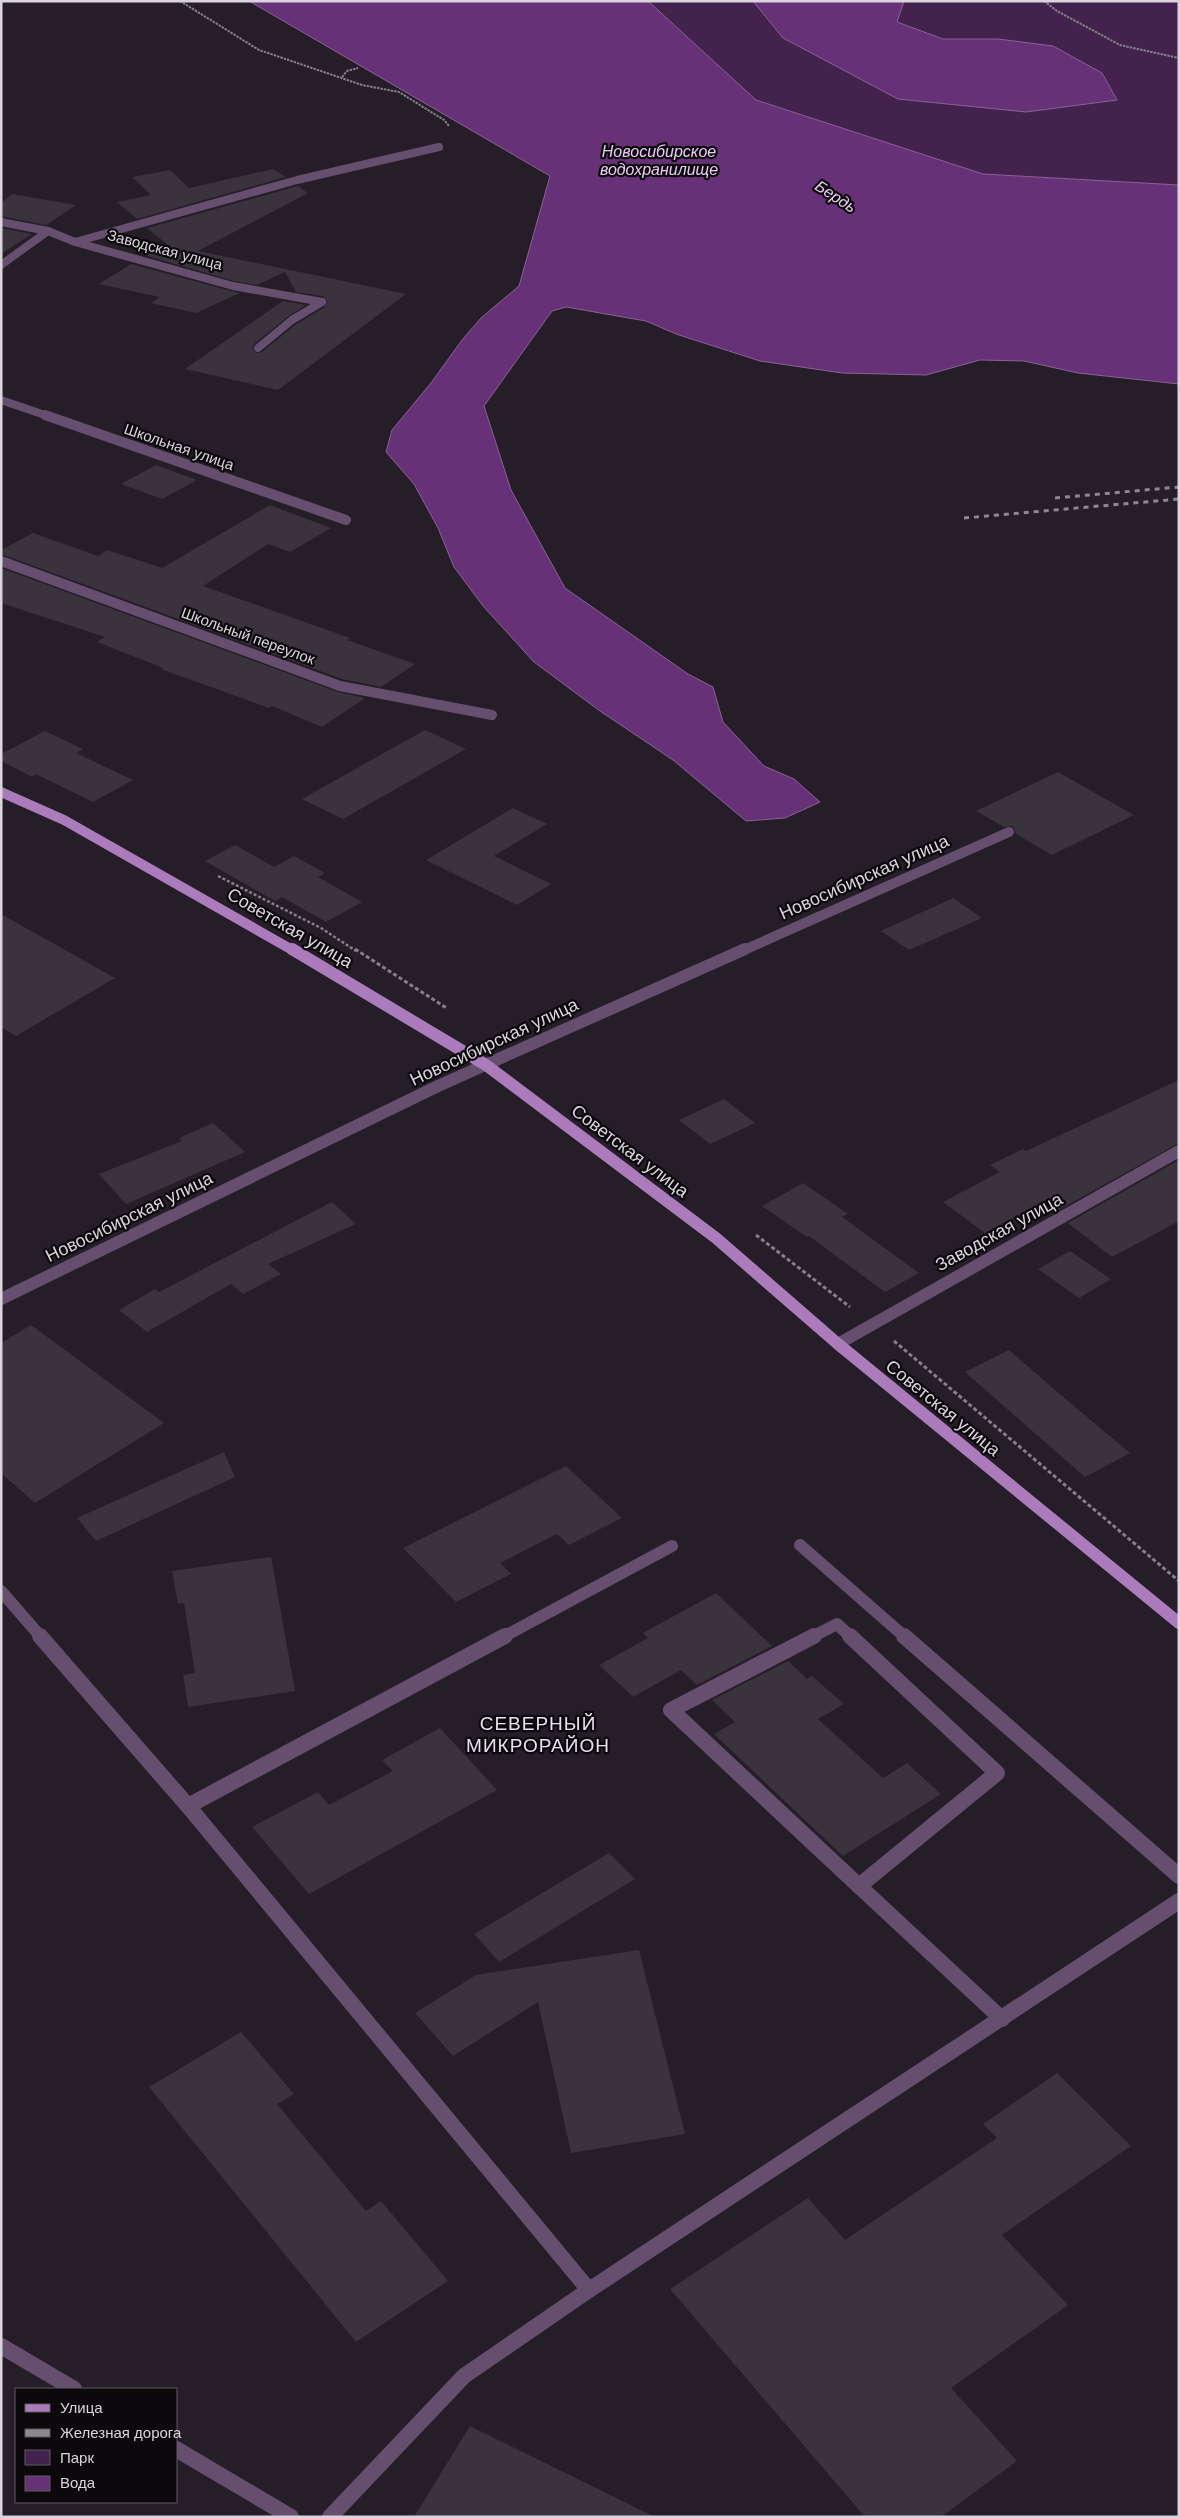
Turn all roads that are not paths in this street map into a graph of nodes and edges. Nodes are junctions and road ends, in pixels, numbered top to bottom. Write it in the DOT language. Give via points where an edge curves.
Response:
graph roads {
  1 [pos="439,148"];
  2 [pos="1,222"];
  3 [pos="48,231"];
  4 [pos="75,242"];
  5 [pos="1,265"];
  6 [pos="258,348"];
  7 [pos="1,400"];
  8 [pos="346,520"];
  9 [pos="1,561"];
  10 [pos="492,715"];
  11 [pos="1,792"];
  12 [pos="1009,832"];
  13 [pos="486,1064"];
  14 [pos="1179,1151"];
  15 [pos="1,1299"];
  16 [pos="838,1344"];
  17 [pos="800,1545"];
  18 [pos="672,1546"];
  19 [pos="1,1591"];
  20 [pos="1179,1623"];
  21 [pos="188,1806"];
  22 [pos="1179,1876"];
  23 [pos="859,1886"];
  24 [pos="1179,1901"];
  25 [pos="1002,2019"];
  26 [pos="589,2290"];
  27 [pos="1,2346"];
  28 [pos="72,2388"];
  29 [pos="178,2450"];
  30 [pos="291,2517"];
  31 [pos="330,2517"];
  1 -- 4 [label="street" via="297,180"];
  2 -- 3 [label="street, Заводская улица"];
  3 -- 4 [label="street, Заводская улица"];
  3 -- 5 [label="street"];
  4 -- 6 [label="street, Заводская улица" via="233,286 322,302 292,320"];
  7 -- 8 [label="street, Школьная улица"];
  9 -- 10 [label="street, Школьный переулок" via="340,686"];
  11 -- 13 [label="main road, Советская улица" via="64,820 350,982"];
  12 -- 13 [label="street, Новосибирская улица"];
  13 -- 15 [label="street, Новосибирская улица"];
  13 -- 16 [label="main road, Советская улица" via="716,1238"];
  14 -- 16 [label="street, Заводская улица"];
  16 -- 20 [label="main road, Советская улица"];
  17 -- 22 [label="street"];
  18 -- 21 [label="street"];
  19 -- 21 [label="street"];
  21 -- 26 [label="street"];
  23 -- 23 [label="street" via="997,1773 837,1624 671,1710"];
  23 -- 25 [label="street"];
  24 -- 25 [label="street"];
  25 -- 26 [label="street"];
  26 -- 31 [label="street" via="464,2376"];
  27 -- 28 [label="street"];
  29 -- 30 [label="street"];
}
